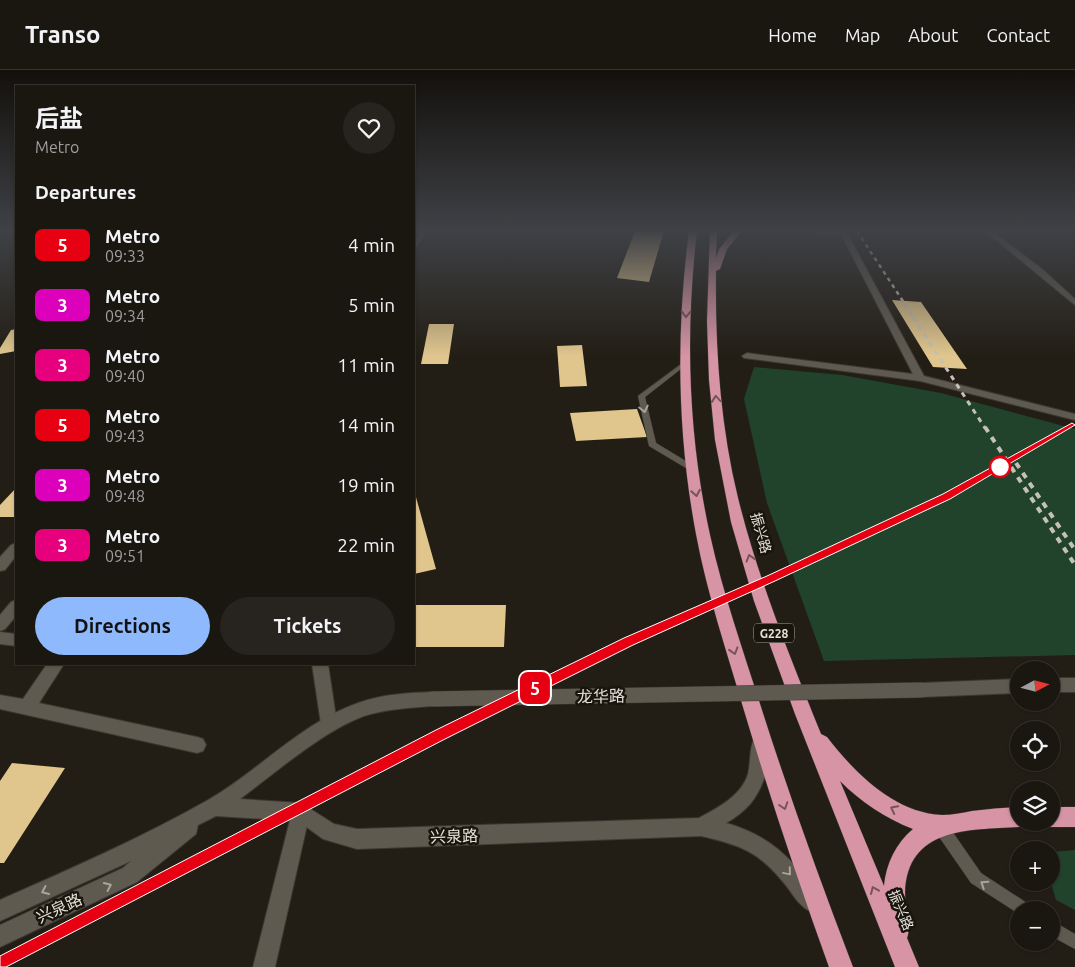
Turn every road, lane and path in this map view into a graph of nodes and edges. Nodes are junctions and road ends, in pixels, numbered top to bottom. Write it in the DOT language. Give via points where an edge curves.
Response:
graph roads {
  1 [pos="688,273"];
  2 [pos="711,273"];
  3 [pos="714,273"];
  4 [pos="865,273"];
  5 [pos="1041,273"];
  6 [pos="711,281"];
  7 [pos="1075,304"];
  8 [pos="747,356"];
  9 [pos="684,364"];
  10 [pos="920,378"];
  11 [pos="1075,417"];
  12 [pos="691,468"];
  13 [pos="15,549"];
  14 [pos="0,566"];
  15 [pos="15,607"];
  16 [pos="0,625"];
  17 [pos="0,638"];
  18 [pos="15,640"];
  19 [pos="55,665"];
  20 [pos="320,665"];
  21 [pos="1075,684"];
  22 [pos="1060,685"];
  23 [pos="1010,686"];
  24 [pos="0,702"];
  25 [pos="26,708"];
  26 [pos="329,724"];
  27 [pos="808,726"];
  28 [pos="760,734"];
  29 [pos="197,745"];
  30 [pos="214,807"];
  31 [pos="301,812"];
  32 [pos="1060,817"];
  33 [pos="1075,817"];
  34 [pos="1010,818"];
  35 [pos="940,825"];
  36 [pos="701,827"];
  37 [pos="1011,901"];
  38 [pos="0,911"];
  39 [pos="825,924"];
  40 [pos="1060,933"];
  41 [pos="0,936"];
  42 [pos="1075,942"];
  43 [pos="905,962"];
  44 [pos="264,967"];
  45 [pos="841,967"];
  1 -- 9 [label="highway, one-way"];
  2 -- 6 [label="highway, 振兴路 / G228"];
  3 -- 6 [label="highway"];
  4 -- 10 [label="street"];
  5 -- 7 [label="street"];
  27 -- 6 [label="highway, 振兴路 / G228, one-way" via="769,622 726,471 713,368"];
  8 -- 10 [label="street"];
  9 -- 12 [label="highway"];
  9 -- 12 [label="lane, one-way" via="641,396 652,444"];
  10 -- 11 [label="street"];
  12 -- 28 [label="highway, one-way" via="703,536"];
  13 -- 14 [label="street"];
  15 -- 16 [label="street"];
  17 -- 18 [label="street"];
  19 -- 25 [label="street"];
  20 -- 26 [label="street"];
  21 -- 22 [label="street"];
  23 -- 26 [label="street, 龙华路, bridge" via="432,699 392,702 362,709"];
  24 -- 25 [label="street"];
  25 -- 29 [label="street"];
  26 -- 30 [label="street, 龙华路"];
  35 -- 27 [label="highway, one-way" via="892,809 868,793 843,772"];
  43 -- 27 [label="highway, 振兴路 / G228, one-way"];
  28 -- 36 [label="street" via="757,777 745,797 727,814"];
  28 -- 39 [label="highway, one-way"];
  30 -- 31 [label="street"];
  30 -- 38 [label="street, 兴泉路, one-way" via="130,852"];
  41 -- 30 [label="street, 兴泉路, one-way" via="130,875"];
  31 -- 36 [label="street, 兴泉路" via="330,832 357,839"];
  31 -- 44 [label="street"];
  32 -- 33 [label="highway"];
  34 -- 35 [label="highway"];
  37 -- 35 [label="lane, one-way" via="976,878"];
  35 -- 43 [label="highway" via="919,838 901,859 894,883 894,914"];
  36 -- 39 [label="street, one-way" via="755,843 781,864"];
  39 -- 45 [label="highway"];
  40 -- 42 [label="lane"];
}
